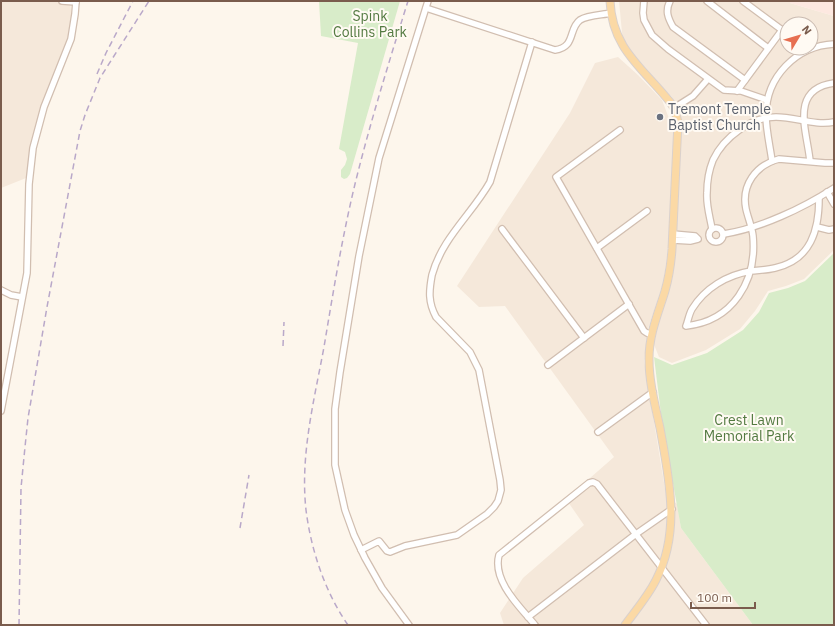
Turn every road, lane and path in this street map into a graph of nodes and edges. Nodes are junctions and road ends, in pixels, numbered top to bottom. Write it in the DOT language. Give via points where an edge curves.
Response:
graph roads {
  1 [pos="62,1"];
  2 [pos="428,1"];
  3 [pos="610,1"];
  4 [pos="644,1"];
  5 [pos="670,1"];
  6 [pos="707,1"];
  7 [pos="743,1"];
  8 [pos="76,2"];
  9 [pos="426,8"];
  10 [pos="611,13"];
  11 [pos="779,28"];
  12 [pos="779,34"];
  13 [pos="532,42"];
  14 [pos="834,44"];
  15 [pos="819,46"];
  16 [pos="768,48"];
  17 [pos="796,56"];
  18 [pos="708,79"];
  19 [pos="745,80"];
  20 [pos="834,82"];
  21 [pos="737,91"];
  22 [pos="768,100"];
  23 [pos="674,108"];
  24 [pos="766,118"];
  25 [pos="804,120"];
  26 [pos="834,122"];
  27 [pos="620,130"];
  28 [pos="772,161"];
  29 [pos="810,162"];
  30 [pos="834,163"];
  31 [pos="834,188"];
  32 [pos="827,192"];
  33 [pos="819,198"];
  34 [pos="834,204"];
  35 [pos="647,211"];
  36 [pos="751,227"];
  37 [pos="817,227"];
  38 [pos="502,229"];
  39 [pos="712,229"];
  40 [pos="834,229"];
  41 [pos="724,234"];
  42 [pos="673,236"];
  43 [pos="710,238"];
  44 [pos="597,248"];
  45 [pos="751,271"];
  46 [pos="1,290"];
  47 [pos="22,297"];
  48 [pos="629,304"];
  49 [pos="651,334"];
  50 [pos="584,338"];
  51 [pos="548,365"];
  52 [pos="653,392"];
  53 [pos="1,411"];
  54 [pos="598,432"];
  55 [pos="672,509"];
  56 [pos="636,534"];
  57 [pos="361,550"];
  58 [pos="662,568"];
  59 [pos="528,617"];
  60 [pos="409,625"];
  61 [pos="534,625"];
  62 [pos="625,625"];
  63 [pos="706,625"];
  1 -- 8 [label="street"];
  2 -- 9 [label="street"];
  3 -- 10 [label="main road"];
  4 -- 18 [label="street" via="644,20 652,35"];
  5 -- 19 [label="street" via="667,16 673,26"];
  6 -- 16 [label="street"];
  7 -- 11 [label="street"];
  8 -- 47 [label="street" via="71,39 44,107 33,148 29,184 27,267"];
  9 -- 13 [label="street"];
  9 -- 57 [label="street" via="379,158 359,256 337,394 335,465 344,510"];
  10 -- 13 [label="street" via="581,20 575,25 564,48 551,49"];
  10 -- 23 [label="main road" via="628,54"];
  12 -- 16 [label="street"];
  13 -- 57 [label="street" via="490,182 444,246 434,271 429,296 436,317 470,352 479,370 500,480 498,501 487,514 457,535 405,546 390,552 379,540"];
  14 -- 15 [label="street"];
  16 -- 19 [label="street"];
  17 -- 22 [label="street" via="772,83"];
  18 -- 21 [label="street" via="724,90"];
  18 -- 23 [label="street" via="693,96"];
  19 -- 21 [label="street"];
  20 -- 25 [label="street" via="820,86 810,94 805,105"];
  21 -- 22 [label="street"];
  22 -- 24 [label="street"];
  23 -- 42 [label="main road" via="678,122 678,137"];
  24 -- 25 [label="street"];
  24 -- 28 [label="street"];
  24 -- 39 [label="street" via="744,126 726,142 714,158 707,191"];
  25 -- 26 [label="street"];
  25 -- 29 [label="street"];
  27 -- 44 [label="street" via="556,177"];
  28 -- 29 [label="street" via="787,159"];
  28 -- 36 [label="street" via="756,173 746,190 745,208"];
  29 -- 30 [label="street"];
  31 -- 32 [label="street"];
  32 -- 33 [label="street"];
  32 -- 34 [label="street"];
  33 -- 36 [label="street"];
  33 -- 37 [label="street"];
  35 -- 44 [label="street"];
  36 -- 41 [label="street"];
  36 -- 45 [label="street" via="754,252"];
  37 -- 40 [label="street"];
  37 -- 45 [label="street" via="808,248 799,257 776,268"];
  38 -- 50 [label="street"];
  39 -- 41 [label="street" via="718,228"];
  39 -- 43 [label="street"];
  41 -- 43 [label="street" via="718,242"];
  42 -- 43 [label="street" via="690,241"];
  42 -- 49 [label="main road" via="670,269"];
  44 -- 48 [label="street"];
  45 -- 45 [label="street" via="738,298 727,309 705,322 686,326 691,310 719,282"];
  46 -- 47 [label="street"];
  47 -- 53 [label="street"];
  48 -- 49 [label="street" via="644,331"];
  48 -- 50 [label="street"];
  49 -- 52 [label="main road" via="649,361"];
  50 -- 51 [label="street"];
  52 -- 54 [label="street"];
  52 -- 55 [label="main road"];
  55 -- 56 [label="street"];
  55 -- 58 [label="main road" via="670,540"];
  56 -- 58 [label="street"];
  56 -- 59 [label="street"];
  56 -- 59 [label="street" via="597,484 592,482 501,552 498,558 501,578 507,591"];
  57 -- 60 [label="street" via="382,588"];
  58 -- 62 [label="main road" via="650,591"];
  58 -- 63 [label="street"];
  59 -- 61 [label="street"];
}
